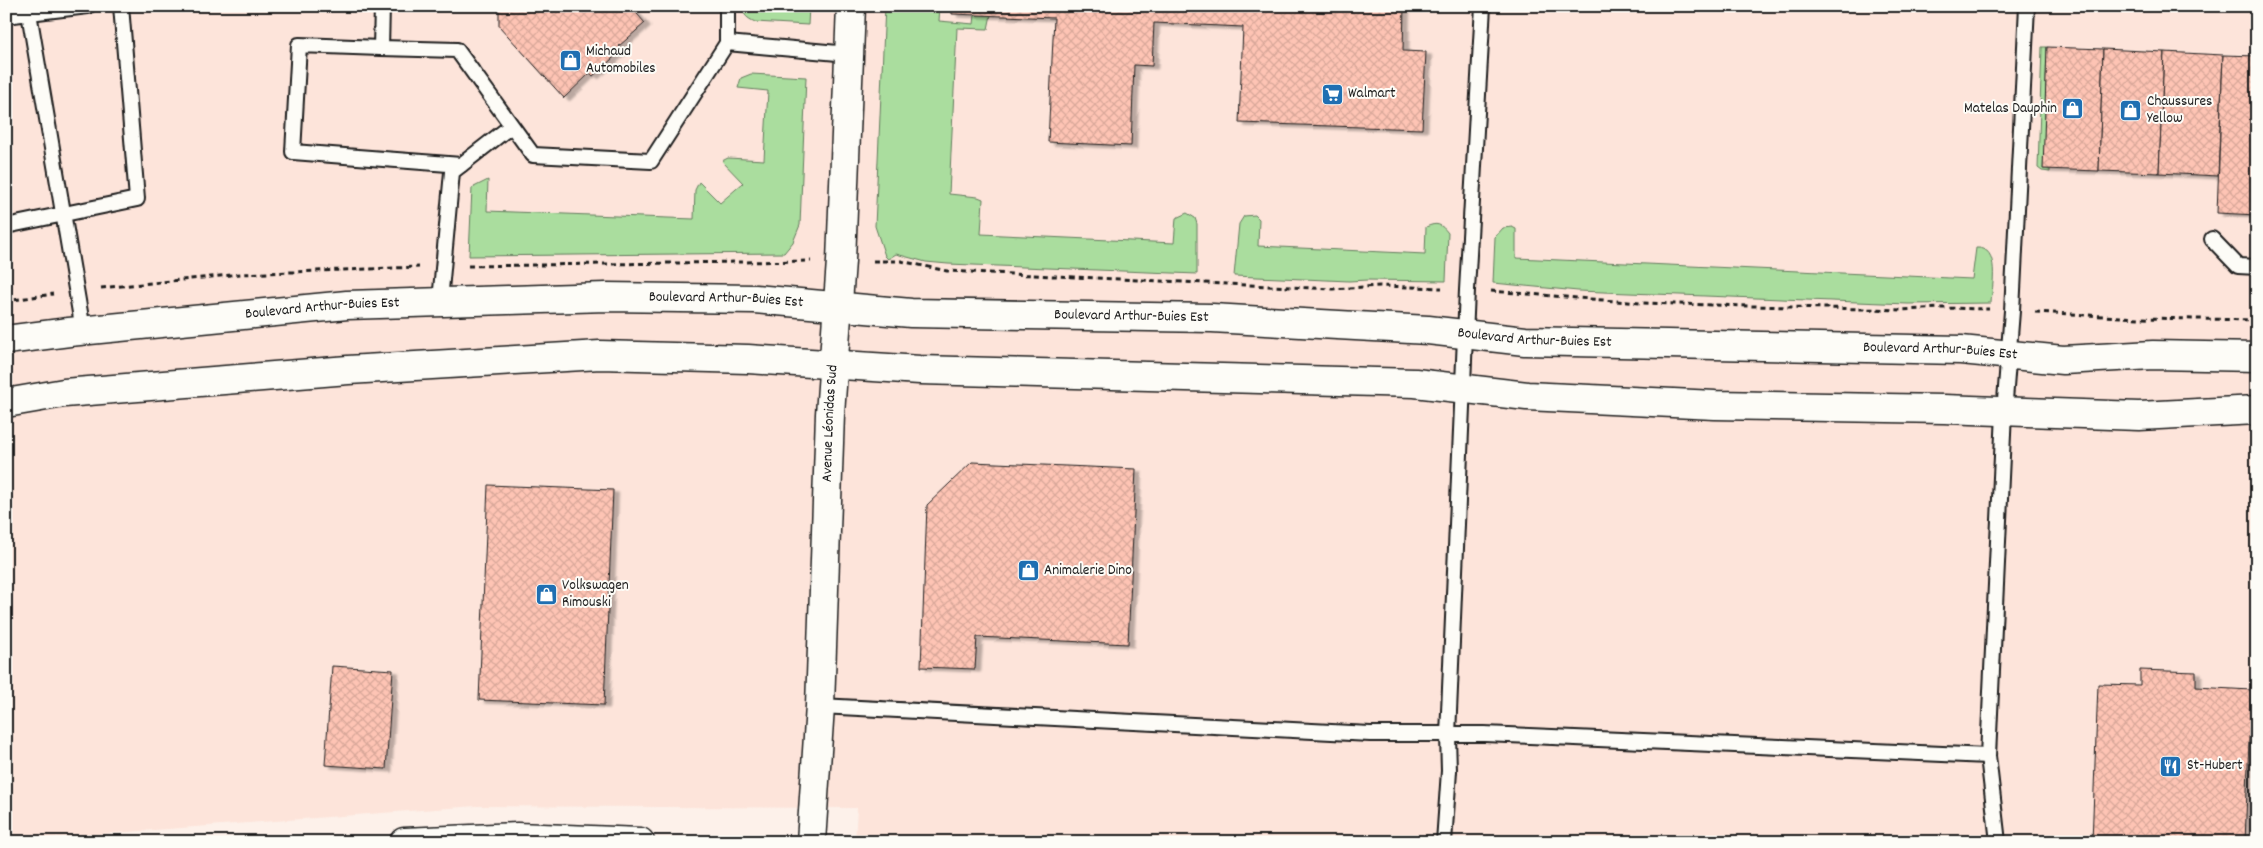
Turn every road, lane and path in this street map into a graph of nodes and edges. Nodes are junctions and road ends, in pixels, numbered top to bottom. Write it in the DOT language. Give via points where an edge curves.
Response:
graph roads {
  1 [pos="88,6"];
  2 [pos="121,6"];
  3 [pos="382,6"];
  4 [pos="851,6"];
  5 [pos="1483,6"];
  6 [pos="2026,6"];
  7 [pos="726,7"];
  8 [pos="29,13"];
  9 [pos="6,16"];
  10 [pos="727,43"];
  11 [pos="381,48"];
  12 [pos="849,54"];
  13 [pos="512,126"];
  14 [pos="460,165"];
  15 [pos="65,216"];
  16 [pos="6,226"];
  17 [pos="2212,239"];
  18 [pos="2257,267"];
  19 [pos="440,301"];
  20 [pos="838,306"];
  21 [pos="83,330"];
  22 [pos="1466,334"];
  23 [pos="6,340"];
  24 [pos="2008,356"];
  25 [pos="2257,357"];
  26 [pos="833,365"];
  27 [pos="1464,389"];
  28 [pos="6,403"];
  29 [pos="2257,410"];
  30 [pos="2004,413"];
  31 [pos="820,706"];
  32 [pos="1448,735"];
  33 [pos="1988,756"];
  34 [pos="404,842"];
  35 [pos="640,842"];
  36 [pos="811,842"];
  37 [pos="1444,842"];
  38 [pos="1998,842"];
  1 -- 8 [label="lane"];
  2 -- 15 [label="lane" via="138,199"];
  3 -- 11 [label="lane"];
  4 -- 12 [label="street, Avenue Léonidas Sud"];
  5 -- 22 [label="lane"];
  6 -- 24 [label="lane"];
  7 -- 10 [label="lane"];
  8 -- 9 [label="lane"];
  8 -- 15 [label="lane"];
  10 -- 12 [label="lane"];
  10 -- 13 [label="lane" via="650,161 532,155"];
  11 -- 13 [label="lane" via="457,50"];
  11 -- 14 [label="lane" via="300,45 293,152"];
  12 -- 20 [label="street, Avenue Léonidas Sud"];
  13 -- 14 [label="lane"];
  14 -- 19 [label="lane" via="452,172"];
  15 -- 16 [label="lane"];
  15 -- 21 [label="lane"];
  17 -- 18 [label="lane" via="2238,266"];
  19 -- 20 [label="street, Boulevard Arthur-Buies Est" via="616,297 755,299"];
  19 -- 21 [label="street, Boulevard Arthur-Buies Est" via="347,305"];
  20 -- 22 [label="street, Boulevard Arthur-Buies Est" via="911,313 1212,318"];
  20 -- 26 [label="street, Avenue Léonidas Sud"];
  21 -- 23 [label="street, Boulevard Arthur-Buies Est"];
  22 -- 24 [label="street, Boulevard Arthur-Buies Est" via="1525,341 1961,350"];
  22 -- 27 [label="lane"];
  24 -- 25 [label="street, Boulevard Arthur-Buies Est" via="2063,360 2152,355"];
  24 -- 30 [label="lane"];
  26 -- 27 [label="street" via="1415,384"];
  26 -- 28 [label="street" via="748,358 600,355 348,370 64,393"];
  26 -- 31 [label="street, Avenue Léonidas Sud"];
  27 -- 30 [label="street" via="1527,396 1705,404"];
  27 -- 32 [label="lane"];
  29 -- 30 [label="street" via="2139,416"];
  30 -- 33 [label="lane"];
  31 -- 32 [label="lane" via="1370,734"];
  31 -- 36 [label="street, Avenue Léonidas Sud"];
  32 -- 33 [label="lane"];
  32 -- 37 [label="lane"];
  33 -- 38 [label="lane"];
  34 -- 35 [label="street" via="517,837"];
}
